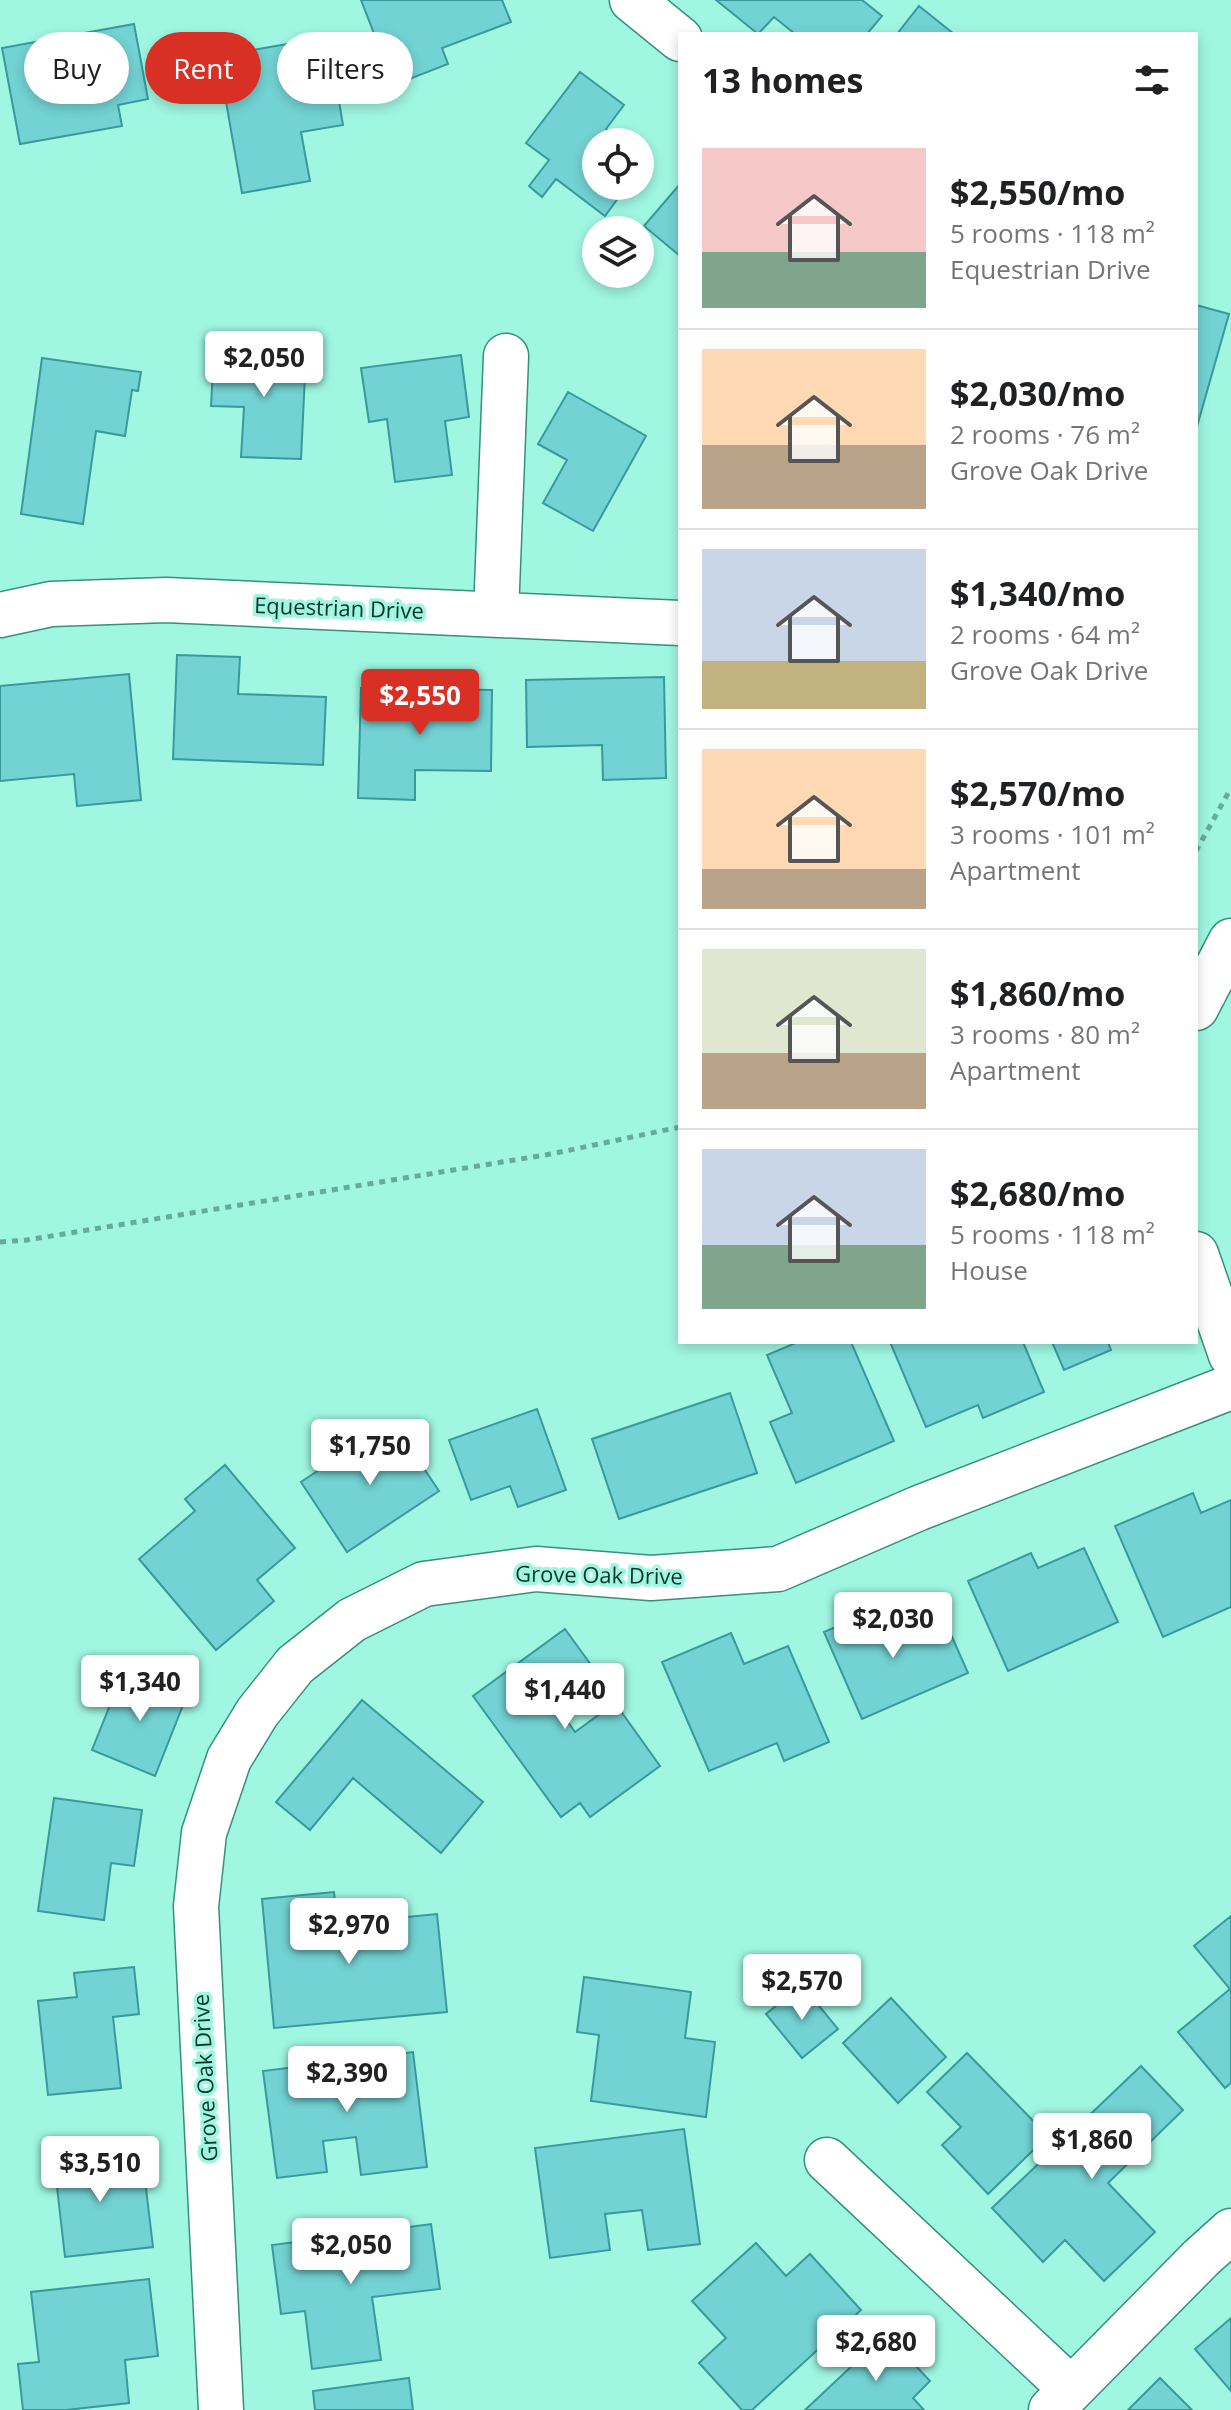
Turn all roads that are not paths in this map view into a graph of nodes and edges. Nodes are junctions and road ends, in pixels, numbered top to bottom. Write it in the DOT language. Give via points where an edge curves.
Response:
graph roads {
  1 [pos="632,0"];
  2 [pos="678,37"];
  3 [pos="506,356"];
  4 [pos="496,614"];
  5 [pos="0,615"];
  6 [pos="678,623"];
  7 [pos="1231,941"];
  8 [pos="1198,1004"];
  9 [pos="1198,1260"];
  10 [pos="1231,1355"];
  11 [pos="1231,1387"];
  12 [pos="827,2160"];
  13 [pos="1231,2231"];
  14 [pos="1061,2399"];
  15 [pos="221,2410"];
  1 -- 2 [label="street"];
  3 -- 4 [label="street"];
  4 -- 5 [label="street, Equestrian Drive" via="166,600 51,604"];
  4 -- 6 [label="street, Equestrian Drive"];
  7 -- 8 [label="street"];
  9 -- 10 [label="street"];
  11 -- 15 [label="street, Grove Oak Drive" via="919,1508 778,1569 651,1578 536,1569 424,1584 352,1620 295,1665 229,1759 204,1833 196,1906"];
  12 -- 14 [label="street"];
  13 -- 14 [label="street"];
}
